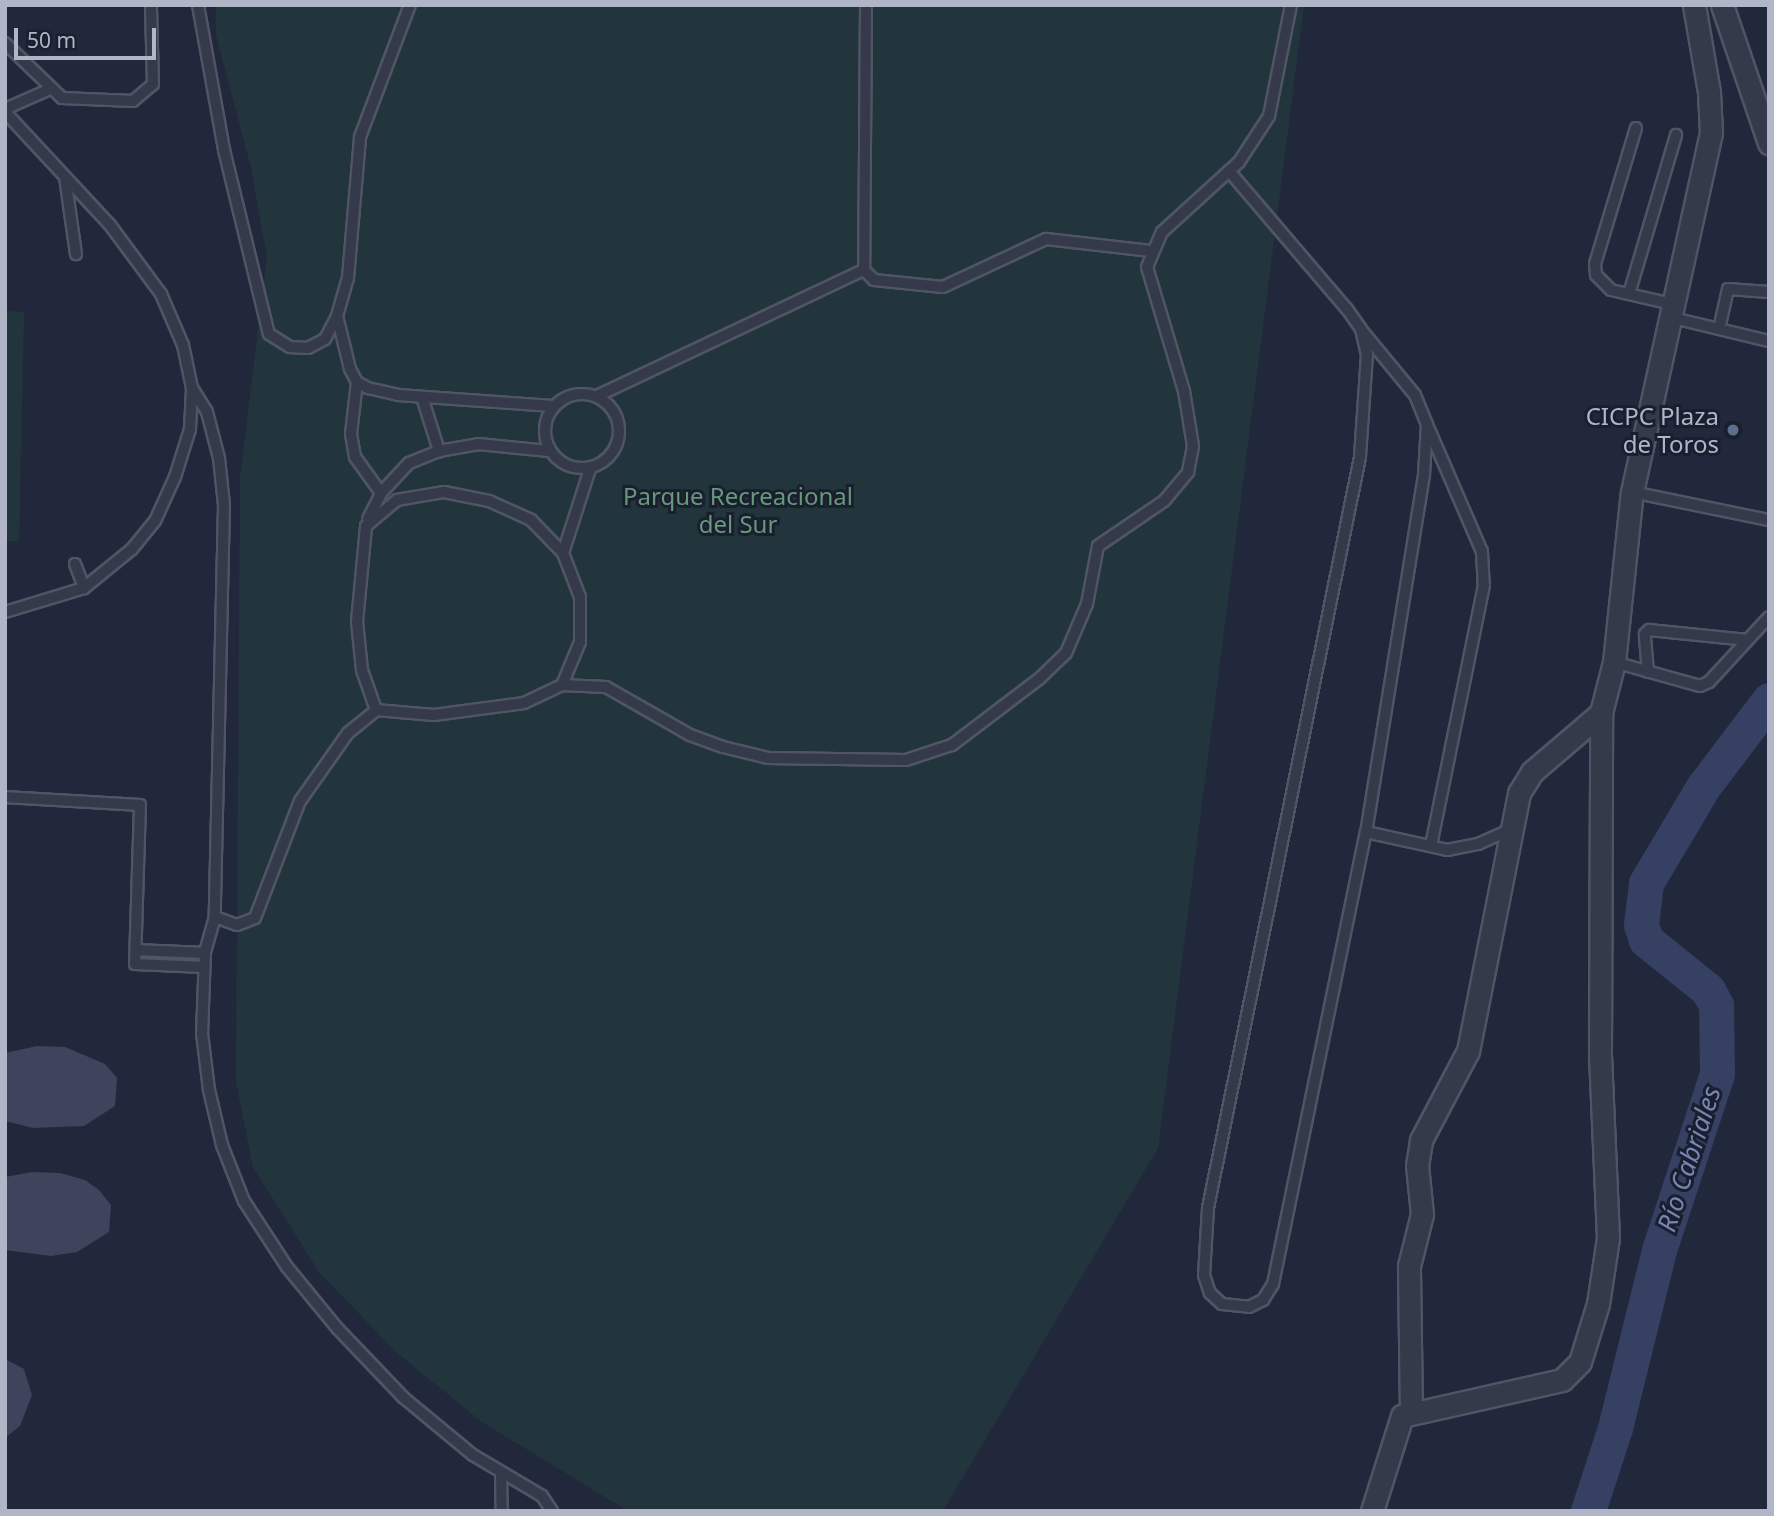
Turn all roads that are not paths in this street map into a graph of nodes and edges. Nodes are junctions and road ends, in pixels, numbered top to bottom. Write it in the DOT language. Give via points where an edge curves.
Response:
graph roads {
  1 [pos="151,5"];
  2 [pos="198,5"];
  3 [pos="411,5"];
  4 [pos="866,5"];
  5 [pos="1291,5"];
  6 [pos="1694,5"];
  7 [pos="1722,5"];
  8 [pos="5,43"];
  9 [pos="48,90"];
  10 [pos="5,111"];
  11 [pos="1636,128"];
  12 [pos="1676,135"];
  13 [pos="1769,143"];
  14 [pos="1229,171"];
  15 [pos="65,177"];
  16 [pos="1151,251"];
  17 [pos="76,254"];
  18 [pos="864,270"];
  19 [pos="1769,292"];
  20 [pos="1629,294"];
  21 [pos="1671,310"];
  22 [pos="337,316"];
  23 [pos="1361,329"];
  24 [pos="1718,329"];
  25 [pos="1769,341"];
  26 [pos="357,382"];
  27 [pos="192,388"];
  28 [pos="597,396"];
  29 [pos="422,397"];
  30 [pos="553,406"];
  31 [pos="1427,424"];
  32 [pos="439,451"];
  33 [pos="548,451"];
  34 [pos="590,469"];
  35 [pos="1632,492"];
  36 [pos="381,493"];
  37 [pos="1769,520"];
  38 [pos="366,526"];
  39 [pos="562,554"];
  40 [pos="75,564"];
  41 [pos="85,588"];
  42 [pos="5,612"];
  43 [pos="1769,617"];
  44 [pos="1747,640"];
  45 [pos="1614,662"];
  46 [pos="1648,672"];
  47 [pos="562,685"];
  48 [pos="376,710"];
  49 [pos="1601,713"];
  50 [pos="5,797"];
  51 [pos="1510,830"];
  52 [pos="1366,832"];
  53 [pos="1431,846"];
  54 [pos="215,917"];
  55 [pos="136,950"];
  56 [pos="205,953"];
  57 [pos="204,967"];
  58 [pos="1411,1413"];
  59 [pos="501,1472"];
  60 [pos="502,1511"];
  61 [pos="552,1511"];
  62 [pos="1371,1511"];
  1 -- 9 [label="lane" via="153,84 143,94 134,101 97,102 62,98"];
  2 -- 22 [label="lane" via="223,150 270,334 290,347 308,348 324,339"];
  3 -- 22 [label="lane" via="359,137 348,278"];
  4 -- 18 [label="lane"];
  5 -- 14 [label="lane" via="1269,116"];
  6 -- 21 [label="street" via="1711,133"];
  7 -- 13 [label="street"];
  8 -- 9 [label="lane"];
  9 -- 10 [label="lane"];
  10 -- 15 [label="lane"];
  11 -- 20 [label="lane" via="1595,264 1601,283"];
  12 -- 20 [label="lane"];
  14 -- 16 [label="lane" via="1162,232"];
  14 -- 23 [label="lane"];
  15 -- 17 [label="lane"];
  15 -- 27 [label="lane" via="135,255 161,294 183,345"];
  16 -- 18 [label="lane" via="1046,239 943,287 886,285"];
  16 -- 47 [label="lane" via="1147,267 1173,347 1194,446 1188,472 1164,501 1098,546 1087,604 1066,653 952,745 906,760 768,758 690,735 606,687"];
  18 -- 28 [label="lane"];
  19 -- 24 [label="lane" via="1728,289"];
  20 -- 21 [label="lane"];
  21 -- 24 [label="lane"];
  21 -- 35 [label="street"];
  22 -- 26 [label="lane"];
  23 -- 31 [label="lane" via="1415,395"];
  23 -- 52 [label="lane" via="1367,366 1360,457 1208,1208 1204,1275 1210,1293 1222,1304 1249,1307 1263,1300 1273,1284"];
  24 -- 25 [label="lane"];
  26 -- 29 [label="lane"];
  26 -- 36 [label="lane" via="351,433 355,457"];
  27 -- 41 [label="lane" via="190,429 155,521 110,571"];
  27 -- 54 [label="lane" via="207,412 224,505"];
  28 -- 30 [label="lane" via="573,394"];
  28 -- 34 [label="lane" via="615,412 621,435 611,457"];
  29 -- 30 [label="lane"];
  29 -- 32 [label="lane"];
  30 -- 33 [label="lane" via="543,428"];
  31 -- 52 [label="lane" via="1424,475"];
  31 -- 53 [label="lane" via="1482,552 1484,585"];
  32 -- 33 [label="lane" via="478,444"];
  32 -- 36 [label="lane" via="409,463"];
  33 -- 34 [label="lane" via="566,467"];
  34 -- 39 [label="lane"];
  35 -- 37 [label="lane"];
  35 -- 45 [label="street"];
  36 -- 38 [label="lane"];
  38 -- 39 [label="lane" via="397,500 443,492 489,501 531,520"];
  38 -- 48 [label="lane" via="357,622 362,670"];
  39 -- 47 [label="lane" via="580,608 580,642"];
  40 -- 41 [label="lane"];
  41 -- 42 [label="lane"];
  43 -- 44 [label="lane"];
  44 -- 46 [label="lane" via="1700,685"];
  44 -- 46 [label="lane" via="1650,630 1645,634"];
  45 -- 46 [label="lane"];
  45 -- 49 [label="street"];
  47 -- 48 [label="lane" via="524,703 434,715"];
  48 -- 54 [label="lane" via="348,733 300,801 256,918 237,925"];
  49 -- 51 [label="street" via="1532,772 1519,793"];
  49 -- 58 [label="street" via="1600,1057 1608,1238 1591,1338 1580,1362 1562,1380"];
  50 -- 55 [label="lane" via="140,806"];
  51 -- 53 [label="lane" via="1478,844 1447,850"];
  51 -- 58 [label="street" via="1468,1051 1421,1140 1417,1166 1422,1214 1409,1266"];
  52 -- 53 [label="lane"];
  54 -- 56 [label="lane"];
  55 -- 56 [label="lane"];
  55 -- 57 [label="lane" via="135,964"];
  56 -- 57 [label="lane"];
  57 -- 59 [label="lane" via="202,1033 209,1090 222,1145 244,1201 287,1267 338,1329 404,1398"];
  58 -- 62 [label="street" via="1397,1421"];
  59 -- 60 [label="lane"];
  59 -- 61 [label="lane" via="542,1496"];
}
